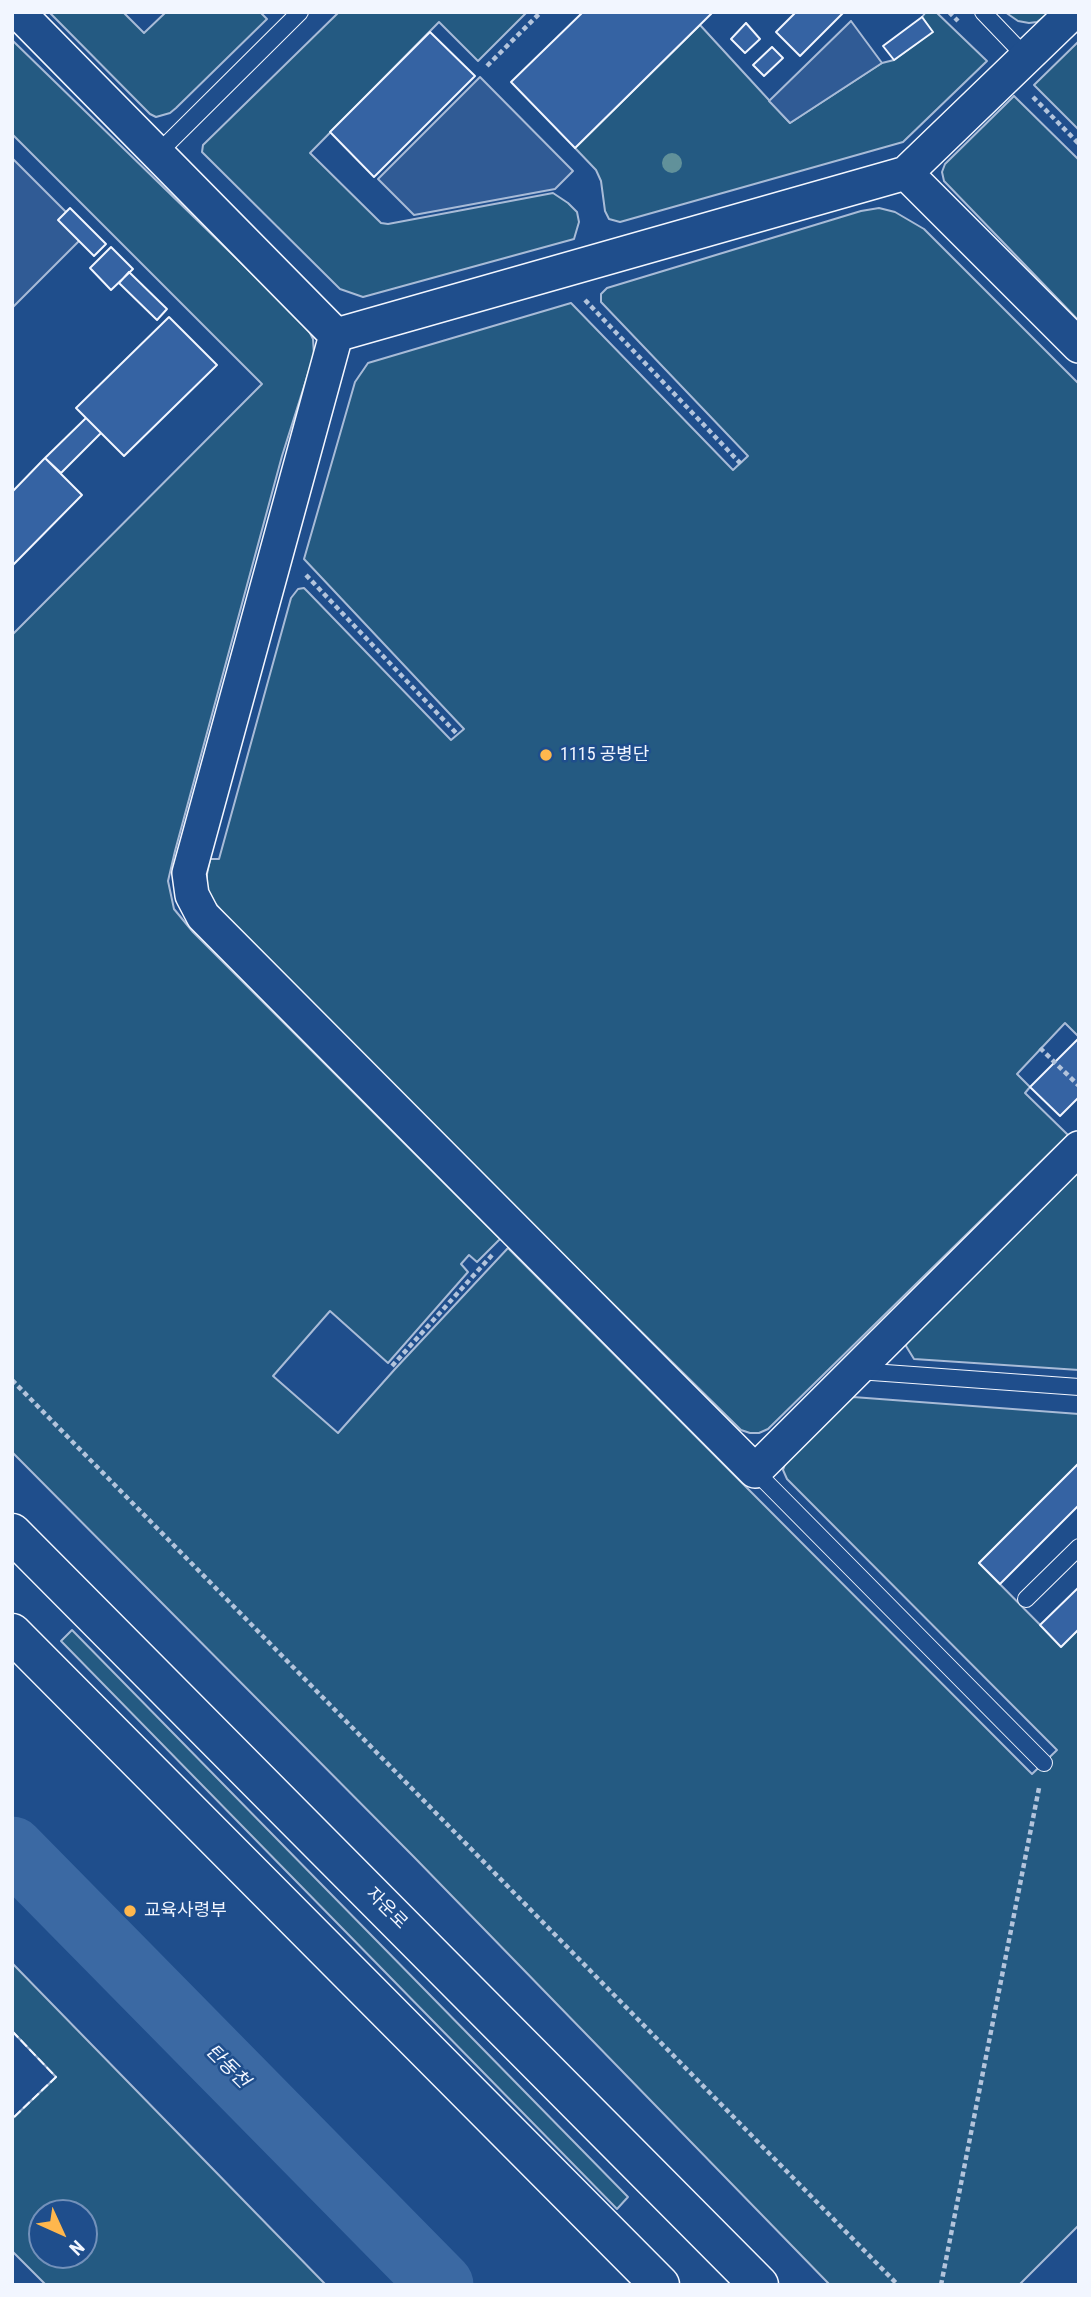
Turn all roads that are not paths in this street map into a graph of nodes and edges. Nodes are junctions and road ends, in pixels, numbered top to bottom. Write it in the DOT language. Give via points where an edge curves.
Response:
graph roads {
  1 [pos="18,12"];
  2 [pos="300,12"];
  3 [pos="983,12"];
  4 [pos="1073,12"];
  5 [pos="1027,57"];
  6 [pos="157,153"];
  7 [pos="906,173"];
  8 [pos="336,335"];
  9 [pos="1079,346"];
  10 [pos="1079,1148"];
  11 [pos="855,1371"];
  12 [pos="1079,1387"];
  13 [pos="755,1471"];
  14 [pos="12,1533"];
  15 [pos="1079,1547"];
  16 [pos="1026,1599"];
  17 [pos="12,1633"];
  18 [pos="1044,1763"];
  19 [pos="660,2285"];
  20 [pos="759,2285"];
  1 -- 6 [label="street"];
  2 -- 6 [label="lane"];
  3 -- 5 [label="lane"];
  4 -- 5 [label="street"];
  5 -- 7 [label="street"];
  6 -- 8 [label="street"];
  7 -- 8 [label="street"];
  7 -- 9 [label="street"];
  8 -- 13 [label="street" via="190,873 192,895 203,916"];
  10 -- 11 [label="street"];
  11 -- 12 [label="lane"];
  11 -- 13 [label="street"];
  13 -- 18 [label="lane"];
  14 -- 20 [label="street, 자운로"];
  15 -- 16 [label="lane"];
  17 -- 19 [label="street"];
}
